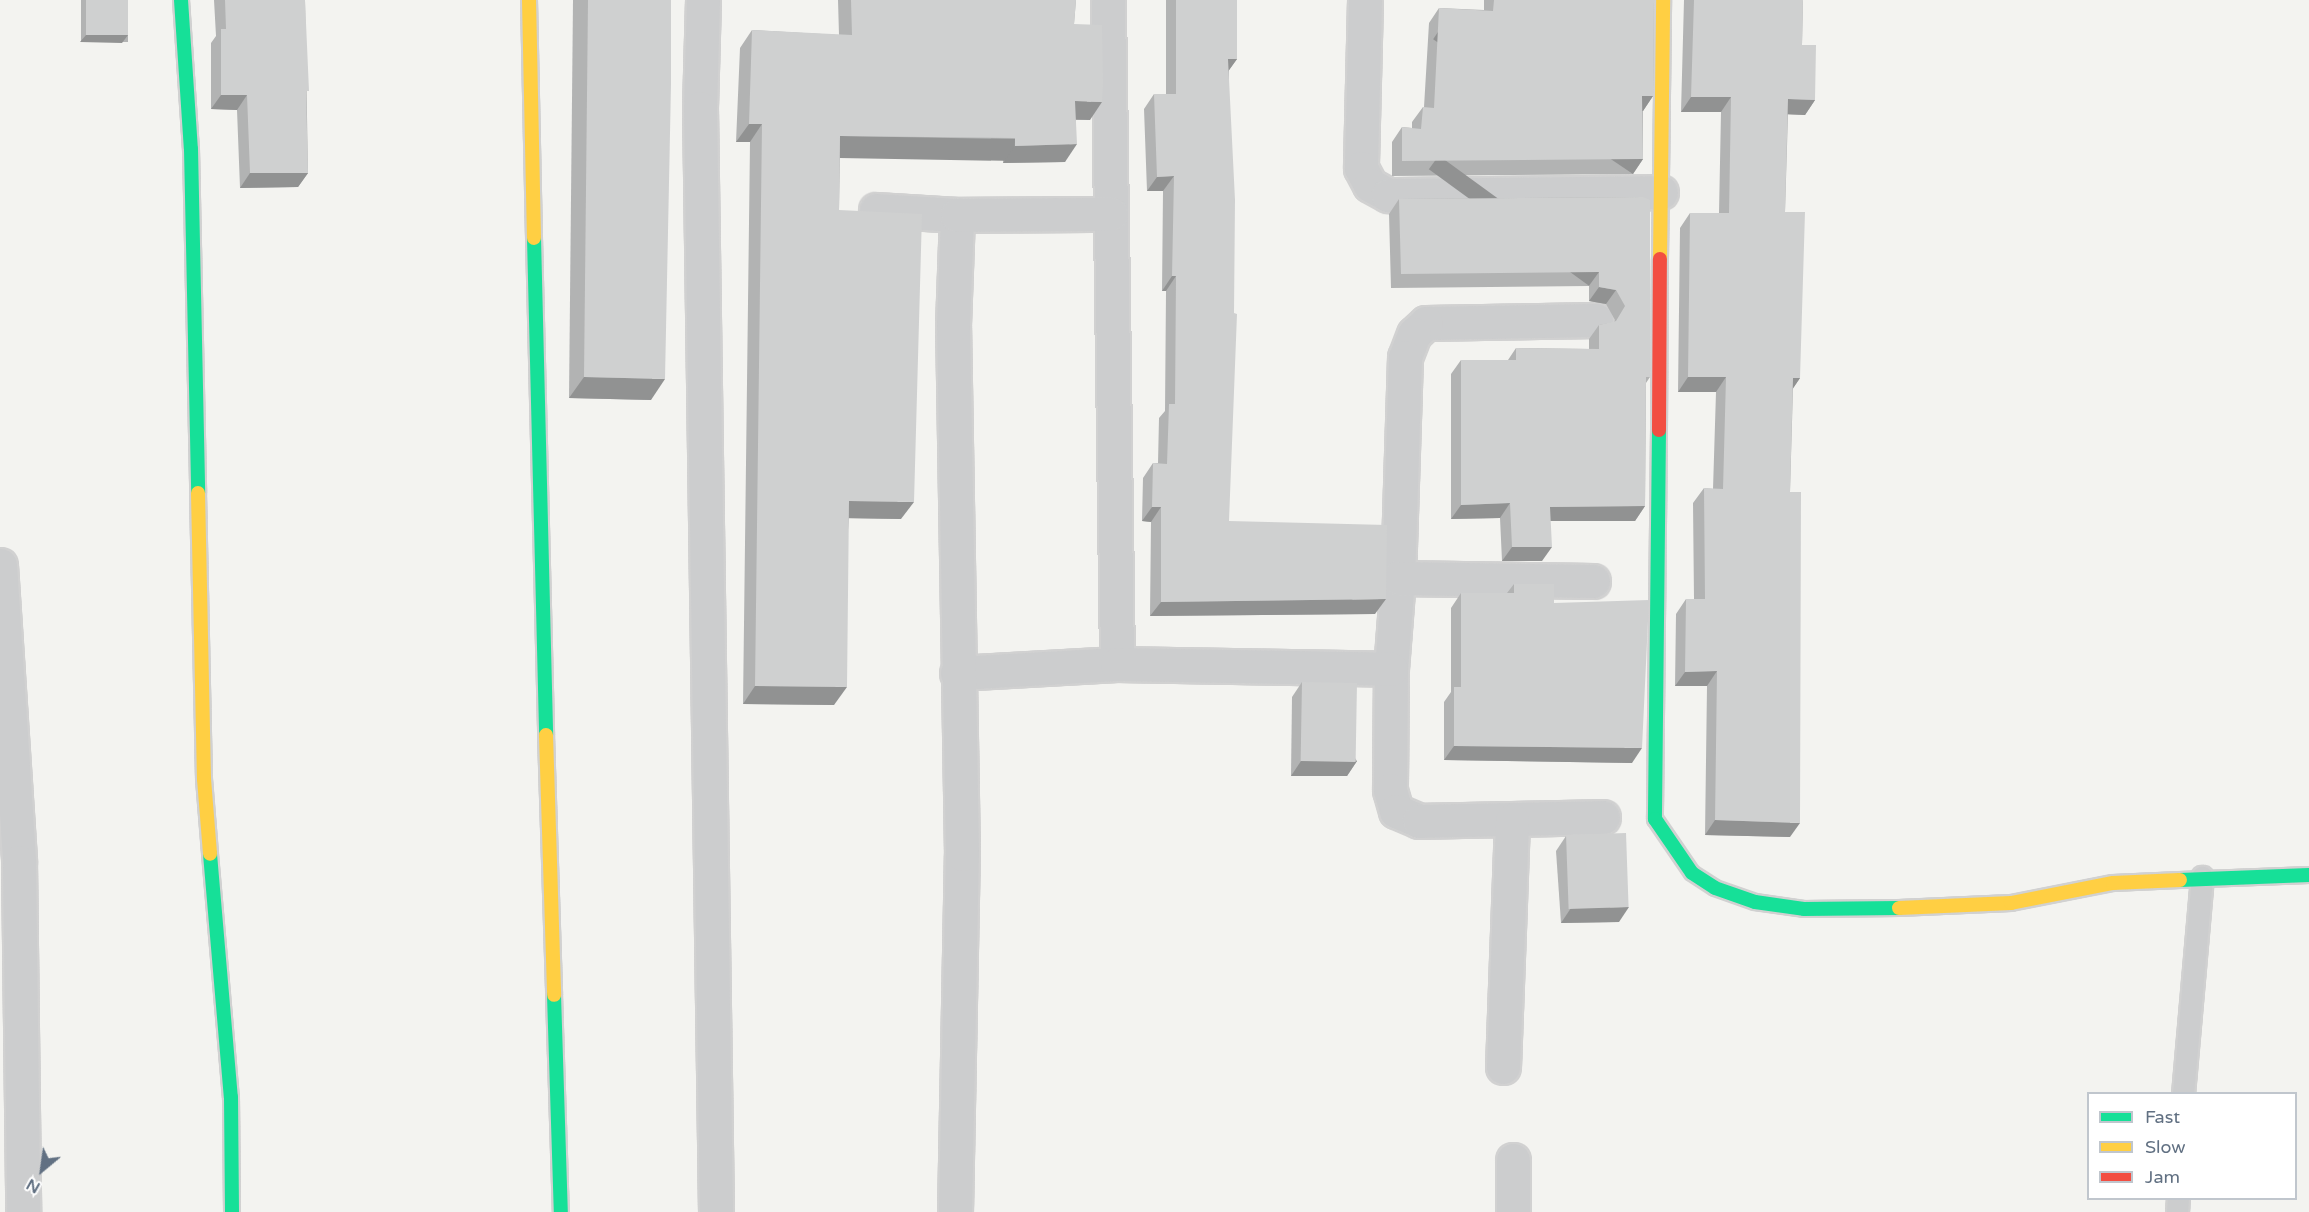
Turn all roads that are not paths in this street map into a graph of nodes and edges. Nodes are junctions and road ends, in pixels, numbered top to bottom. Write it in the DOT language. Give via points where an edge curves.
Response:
graph roads {
  1 [pos="181,0"];
  2 [pos="530,0"];
  3 [pos="703,0"];
  4 [pos="1108,0"];
  5 [pos="1365,0"];
  6 [pos="1663,0"];
  7 [pos="1661,192"];
  8 [pos="876,210"];
  9 [pos="1111,214"];
  10 [pos="957,215"];
  11 [pos="1596,320"];
  12 [pos="0,565"];
  13 [pos="1398,578"];
  14 [pos="1593,581"];
  15 [pos="1117,664"];
  16 [pos="1390,669"];
  17 [pos="957,673"];
  18 [pos="1603,817"];
  19 [pos="1512,820"];
  20 [pos="2309,875"];
  21 [pos="2202,877"];
  22 [pos="1503,1067"];
  23 [pos="2183,1092"];
  24 [pos="1514,1160"];
  25 [pos="23,1212"];
  26 [pos="232,1212"];
  27 [pos="561,1212"];
  28 [pos="716,1212"];
  29 [pos="956,1212"];
  30 [pos="1513,1212"];
  1 -- 26 [label="street" via="191,150 204,779 231,1097"];
  2 -- 27 [label="street" via="541,575"];
  3 -- 28 [label="street" via="700,108"];
  4 -- 9 [label="street"];
  5 -- 7 [label="street" via="1361,168 1370,184 1388,195"];
  6 -- 7 [label="street"];
  7 -- 21 [label="street" via="1655,819 1692,873 1715,888 1755,902 1804,909 1956,908 2011,903 2113,883"];
  8 -- 10 [label="street"];
  9 -- 10 [label="street"];
  9 -- 15 [label="street"];
  10 -- 17 [label="street" via="953,336"];
  11 -- 13 [label="street" via="1426,323 1414,334 1405,357"];
  12 -- 25 [label="street" via="19,862"];
  13 -- 14 [label="street"];
  13 -- 16 [label="street"];
  15 -- 16 [label="street"];
  15 -- 17 [label="street"];
  16 -- 19 [label="street" via="1390,790 1396,811 1419,820"];
  17 -- 29 [label="street" via="962,854"];
  18 -- 19 [label="street"];
  19 -- 22 [label="street"];
  20 -- 21 [label="street"];
  21 -- 23 [label="lane"];
  24 -- 30 [label="street"];
}
